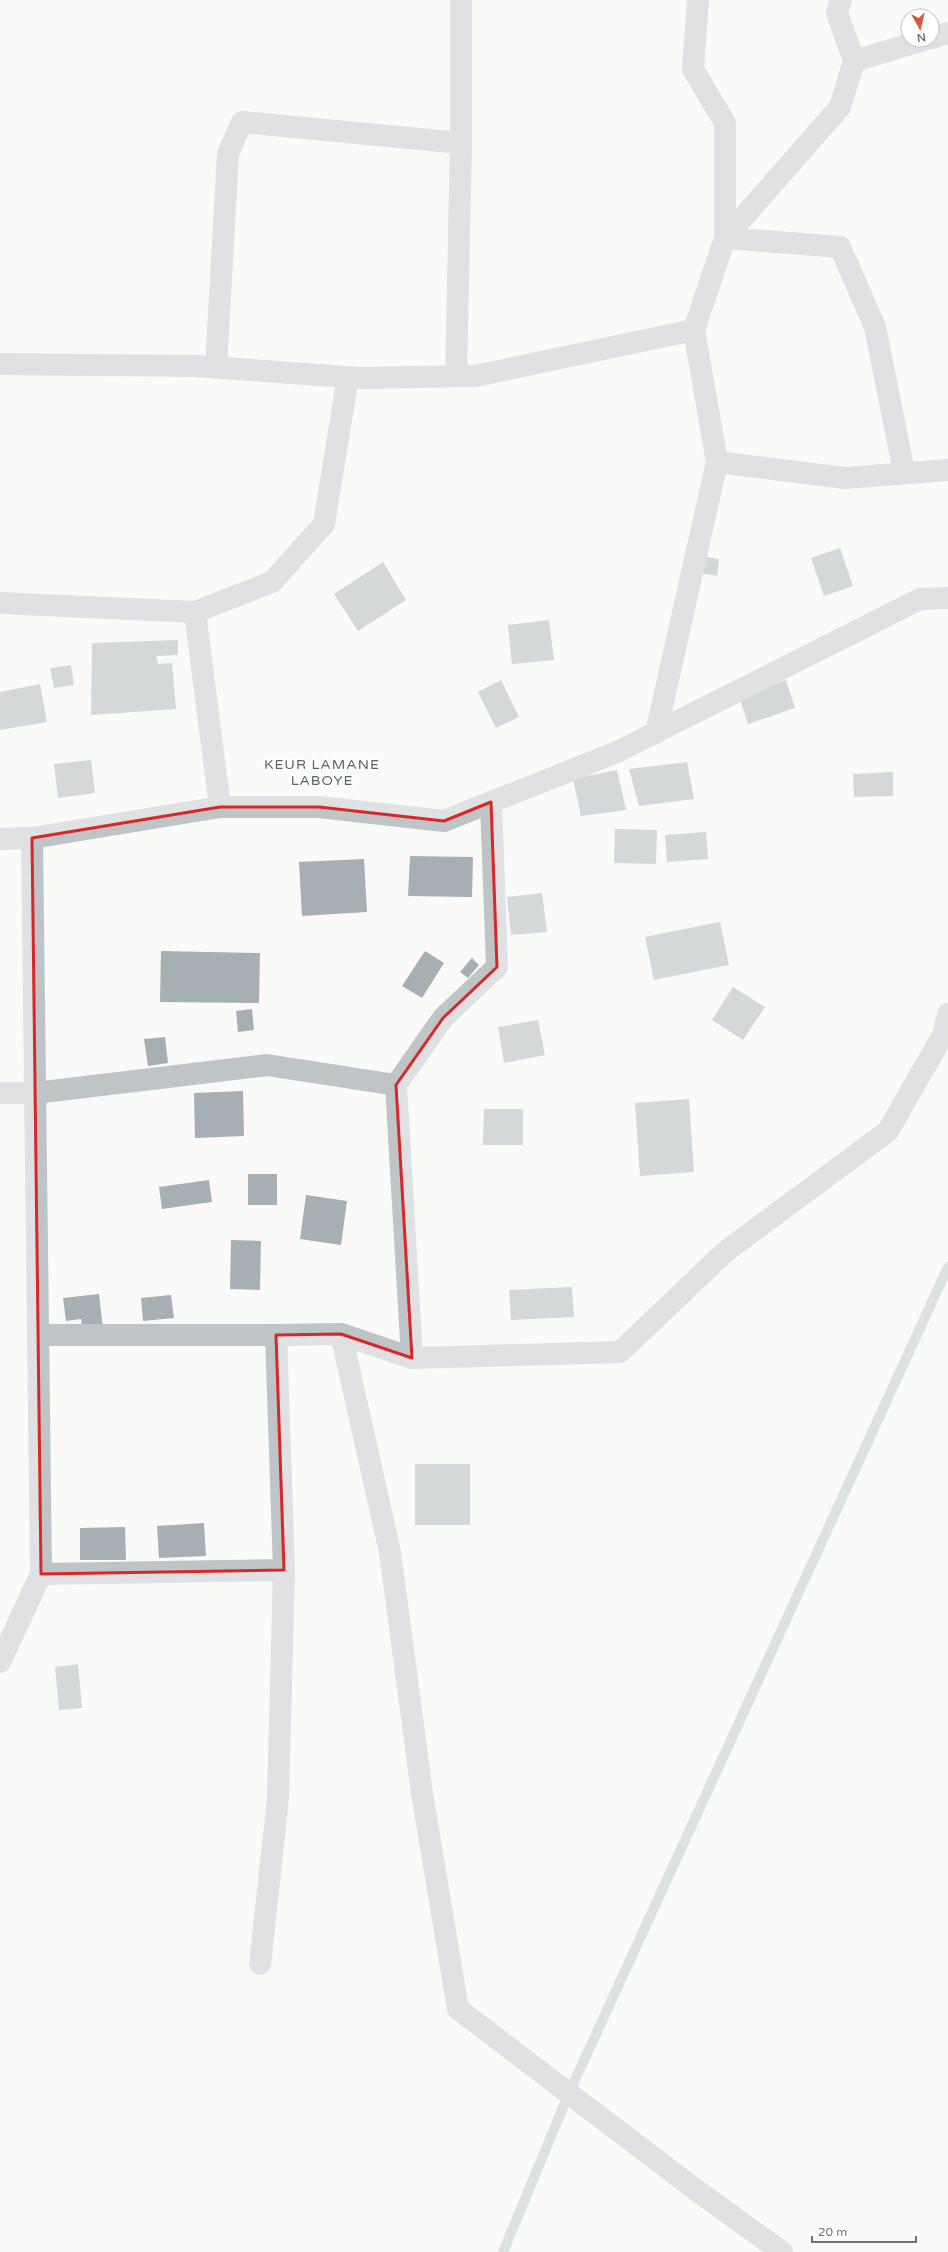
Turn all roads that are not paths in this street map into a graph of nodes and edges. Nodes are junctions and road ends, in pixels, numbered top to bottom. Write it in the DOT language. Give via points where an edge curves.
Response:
graph roads {
  1 [pos="461,0"];
  2 [pos="698,0"];
  3 [pos="841,0"];
  4 [pos="900,47"];
  5 [pos="854,61"];
  6 [pos="461,143"];
  7 [pos="725,238"];
  8 [pos="694,330"];
  9 [pos="0,364"];
  10 [pos="216,367"];
  11 [pos="456,376"];
  12 [pos="348,377"];
  13 [pos="718,462"];
  14 [pos="948,470"];
  15 [pos="904,472"];
  16 [pos="948,598"];
  17 [pos="0,604"];
  18 [pos="195,612"];
  19 [pos="656,733"];
  20 [pos="491,802"];
  21 [pos="220,807"];
  22 [pos="32,838"];
  23 [pos="0,840"];
  24 [pos="948,1014"];
  25 [pos="396,1085"];
  26 [pos="35,1092"];
  27 [pos="0,1093"];
  28 [pos="341,1334"];
  29 [pos="38,1335"];
  30 [pos="276,1335"];
  31 [pos="412,1358"];
  32 [pos="284,1570"];
  33 [pos="41,1574"];
  34 [pos="0,1662"];
  35 [pos="260,1964"];
  36 [pos="782,2252"];
  1 -- 6 [label="street"];
  2 -- 7 [label="street" via="694,69 725,123"];
  3 -- 5 [label="street" via="837,13"];
  4 -- 5 [label="street"];
  5 -- 7 [label="street" via="840,107"];
  6 -- 10 [label="street" via="242,122 228,154"];
  6 -- 11 [label="street"];
  7 -- 8 [label="street"];
  7 -- 15 [label="street" via="840,247 875,327"];
  8 -- 11 [label="street" via="475,376"];
  8 -- 13 [label="street"];
  9 -- 10 [label="street"];
  10 -- 12 [label="street"];
  11 -- 12 [label="street"];
  12 -- 18 [label="street" via="324,524 272,582"];
  13 -- 15 [label="street" via="845,478"];
  13 -- 19 [label="street"];
  14 -- 15 [label="street"];
  16 -- 19 [label="street" via="920,599"];
  17 -- 18 [label="street"];
  18 -- 21 [label="street"];
  19 -- 20 [label="street" via="617,752"];
  20 -- 21 [label="street" via="444,821 319,807"];
  20 -- 25 [label="street" via="497,967 443,1018"];
  21 -- 22 [label="street"];
  22 -- 23 [label="street"];
  22 -- 26 [label="street"];
  24 -- 31 [label="street" via="943,1035 888,1131 725,1252 620,1352"];
  25 -- 26 [label="street" via="267,1065"];
  25 -- 31 [label="street"];
  26 -- 27 [label="street"];
  26 -- 29 [label="street"];
  28 -- 30 [label="street"];
  28 -- 31 [label="street"];
  28 -- 36 [label="street" via="390,1552 422,1793 458,2009"];
  29 -- 30 [label="street"];
  29 -- 33 [label="street"];
  30 -- 32 [label="street"];
  32 -- 33 [label="street"];
  32 -- 35 [label="street" via="278,1798"];
  33 -- 34 [label="street"];
}
